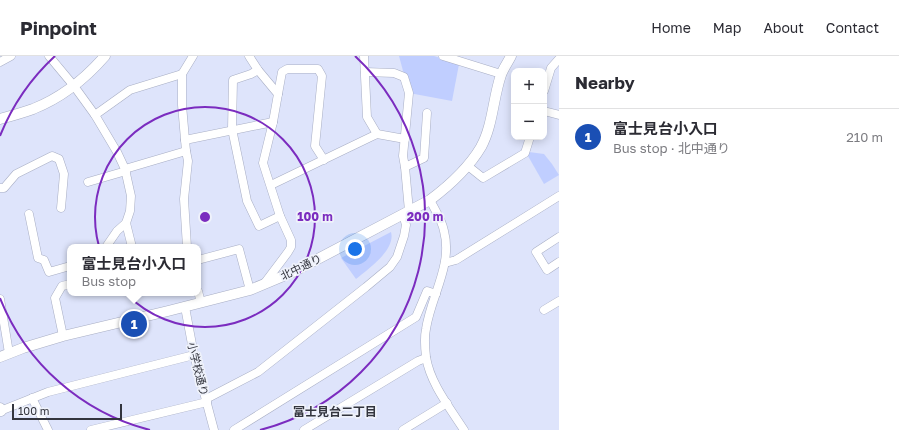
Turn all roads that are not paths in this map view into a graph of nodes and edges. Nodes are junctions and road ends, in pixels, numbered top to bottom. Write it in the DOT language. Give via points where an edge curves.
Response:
graph roads {
  1 [pos="11,56"];
  2 [pos="49,56"];
  3 [pos="105,56"];
  4 [pos="192,56"];
  5 [pos="249,56"];
  6 [pos="364,56"];
  7 [pos="443,56"];
  8 [pos="511,56"];
  9 [pos="548,56"];
  10 [pos="558,61"];
  11 [pos="0,62"];
  12 [pos="258,70"];
  13 [pos="365,72"];
  14 [pos="182,74"];
  15 [pos="501,74"];
  16 [pos="547,81"];
  17 [pos="74,86"];
  18 [pos="278,94"];
  19 [pos="547,112"];
  20 [pos="427,113"];
  21 [pos="95,115"];
  22 [pos="559,115"];
  23 [pos="0,119"];
  24 [pos="273,122"];
  25 [pos="232,129"];
  26 [pos="377,134"];
  27 [pos="405,139"];
  28 [pos="185,140"];
  29 [pos="529,140"];
  30 [pos="186,151"];
  31 [pos="324,160"];
  32 [pos="468,166"];
  33 [pos="405,167"];
  34 [pos="126,170"];
  35 [pos="88,182"];
  36 [pos="270,185"];
  37 [pos="0,188"];
  38 [pos="430,200"];
  39 [pos="558,200"];
  40 [pos="61,208"];
  41 [pos="406,212"];
  42 [pos="29,214"];
  43 [pos="280,216"];
  44 [pos="126,223"];
  45 [pos="559,237"];
  46 [pos="108,244"];
  47 [pos="131,244"];
  48 [pos="187,244"];
  49 [pos="201,259"];
  50 [pos="559,262"];
  51 [pos="445,263"];
  52 [pos="67,267"];
  53 [pos="67,285"];
  54 [pos="264,285"];
  55 [pos="250,290"];
  56 [pos="436,294"];
  57 [pos="199,296"];
  58 [pos="0,299"];
  59 [pos="559,301"];
  60 [pos="201,303"];
  61 [pos="185,307"];
  62 [pos="544,310"];
  63 [pos="63,336"];
  64 [pos="4,355"];
  65 [pos="194,355"];
  66 [pos="426,358"];
  67 [pos="32,398"];
  68 [pos="206,400"];
  69 [pos="447,403"];
  70 [pos="0,410"];
  71 [pos="48,430"];
  72 [pos="91,430"];
  73 [pos="214,430"];
  74 [pos="234,430"];
  75 [pos="304,430"];
  76 [pos="402,430"];
  77 [pos="464,430"];
  1 -- 11 [label="street"];
  2 -- 17 [label="street"];
  3 -- 17 [label="street"];
  4 -- 14 [label="street"];
  5 -- 12 [label="street"];
  6 -- 13 [label="street"];
  7 -- 15 [label="street"];
  8 -- 15 [label="street, 北中通り"];
  9 -- 10 [label="street"];
  10 -- 16 [label="street" via="551,68"];
  12 -- 18 [label="street"];
  12 -- 25 [label="street" via="233,80"];
  13 -- 26 [label="street" via="368,117"];
  13 -- 27 [label="street" via="394,73 404,77 408,93"];
  14 -- 21 [label="street" via="130,90"];
  14 -- 28 [label="street"];
  15 -- 32 [label="street, 北中通り" via="490,121 481,146"];
  17 -- 21 [label="street"];
  17 -- 23 [label="street" via="42,105"];
  18 -- 24 [label="street"];
  18 -- 31 [label="street" via="282,72 287,69 318,69 322,76 315,146"];
  19 -- 22 [label="street"];
  20 -- 33 [label="street" via="424,158"];
  21 -- 34 [label="street"];
  24 -- 25 [label="street"];
  24 -- 36 [label="street" via="264,163"];
  25 -- 28 [label="street"];
  25 -- 43 [label="street" via="247,201 259,226"];
  26 -- 27 [label="street"];
  26 -- 31 [label="street"];
  27 -- 33 [label="street"];
  28 -- 30 [label="street"];
  29 -- 32 [label="street" via="525,154 483,178"];
  30 -- 34 [label="street"];
  30 -- 48 [label="street" via="188,161 184,199"];
  31 -- 36 [label="street"];
  32 -- 38 [label="street, 北中通り" via="448,187"];
  33 -- 41 [label="street"];
  34 -- 35 [label="street"];
  34 -- 44 [label="street" via="131,196"];
  36 -- 43 [label="street"];
  37 -- 40 [label="street" via="4,188 16,174 52,156 59,159 64,174"];
  38 -- 41 [label="street, 北中通り"];
  38 -- 51 [label="street" via="444,230"];
  39 -- 51 [label="street" via="456,260"];
  41 -- 54 [label="street, 北中通り"];
  41 -- 68 [label="street" via="404,236 397,257 390,267 258,372"];
  42 -- 52 [label="street" via="38,258 44,260 49,272"];
  43 -- 54 [label="street" via="292,240 291,247"];
  44 -- 46 [label="street"];
  44 -- 47 [label="street"];
  45 -- 50 [label="street" via="536,252 547,270"];
  49 -- 55 [label="street" via="239,249"];
  51 -- 56 [label="street"];
  53 -- 63 [label="street" via="62,286 55,298"];
  54 -- 55 [label="street, 北中通り"];
  55 -- 60 [label="street, 北中通り"];
  56 -- 66 [label="street" via="425,331"];
  56 -- 74 [label="street" via="427,291 416,317"];
  57 -- 60 [label="street"];
  58 -- 64 [label="street"];
  59 -- 62 [label="street"];
  60 -- 61 [label="street, 北中通り"];
  61 -- 63 [label="street, 北中通り"];
  61 -- 65 [label="street, 小学校通り"];
  63 -- 64 [label="street, 北中通り"];
  65 -- 67 [label="street" via="89,380"];
  65 -- 68 [label="street, 小学校通り"];
  66 -- 69 [label="street" via="431,374"];
  66 -- 75 [label="street"];
  67 -- 70 [label="street"];
  67 -- 71 [label="street"];
  68 -- 72 [label="street"];
  68 -- 73 [label="street, 小学校通り"];
  69 -- 76 [label="street"];
  69 -- 77 [label="street"];
}
